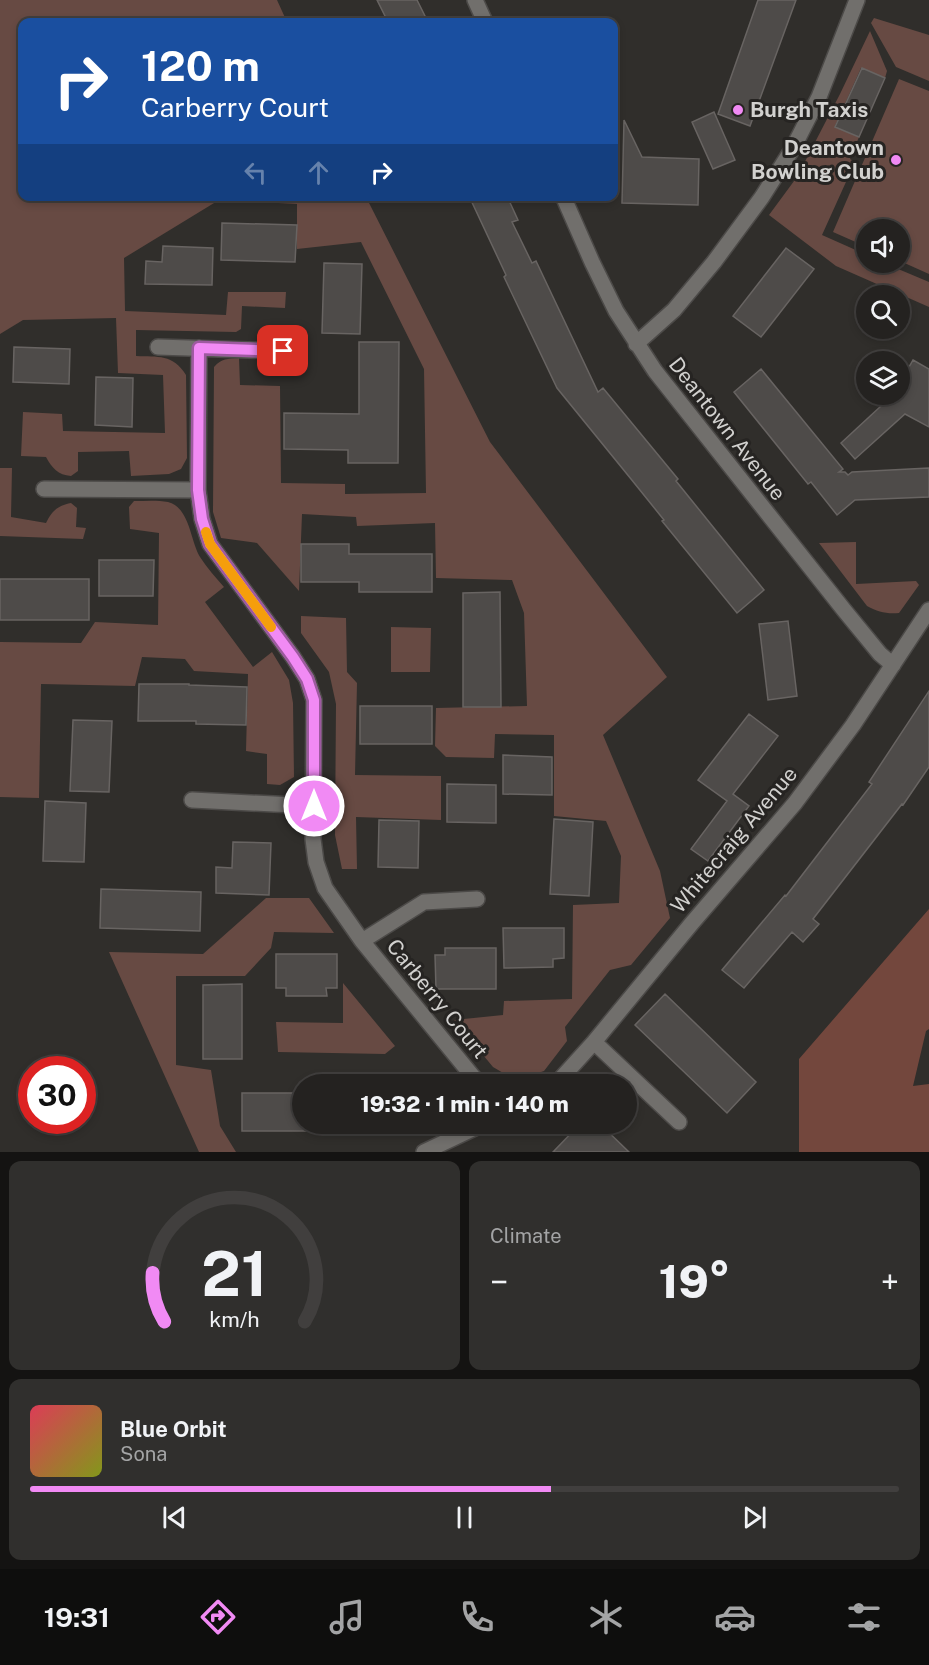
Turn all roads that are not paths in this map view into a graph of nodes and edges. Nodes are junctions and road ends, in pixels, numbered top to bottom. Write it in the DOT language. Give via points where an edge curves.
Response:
graph roads {
  1 [pos="475,0"];
  2 [pos="857,0"];
  3 [pos="483,18"];
  4 [pos="565,201"];
  5 [pos="636,344"];
  6 [pos="158,346"];
  7 [pos="199,348"];
  8 [pos="283,351"];
  9 [pos="44,489"];
  10 [pos="198,490"];
  11 [pos="929,610"];
  12 [pos="893,665"];
  13 [pos="192,800"];
  14 [pos="314,806"];
  15 [pos="477,899"];
  16 [pos="362,941"];
  17 [pos="594,1042"];
  18 [pos="471,1074"];
  19 [pos="565,1074"];
  20 [pos="679,1122"];
  21 [pos="462,1134"];
  22 [pos="424,1152"];
  1 -- 3 [label="street"];
  2 -- 5 [label="street" via="819,97 762,197 681,302"];
  4 -- 5 [label="street, Deantown Avenue" via="616,311"];
  5 -- 12 [label="street, Deantown Avenue" via="654,372 817,576"];
  6 -- 7 [label="street"];
  7 -- 8 [label="street"];
  7 -- 10 [label="street, Carberry Court"];
  9 -- 10 [label="street"];
  10 -- 14 [label="street, Carberry Court" via="210,544 307,679 314,700"];
  11 -- 12 [label="street, Whitecraig Avenue"];
  12 -- 17 [label="street, Whitecraig Avenue" via="795,803"];
  13 -- 14 [label="street"];
  14 -- 16 [label="street, Carberry Court" via="313,839 324,888"];
  15 -- 16 [label="street, Carberry Court" via="424,902"];
  16 -- 18 [label="street, Carberry Court"];
  17 -- 19 [label="street, Whitecraig Avenue"];
  17 -- 20 [label="street"];
  21 -- 22 [label="street"];
}
